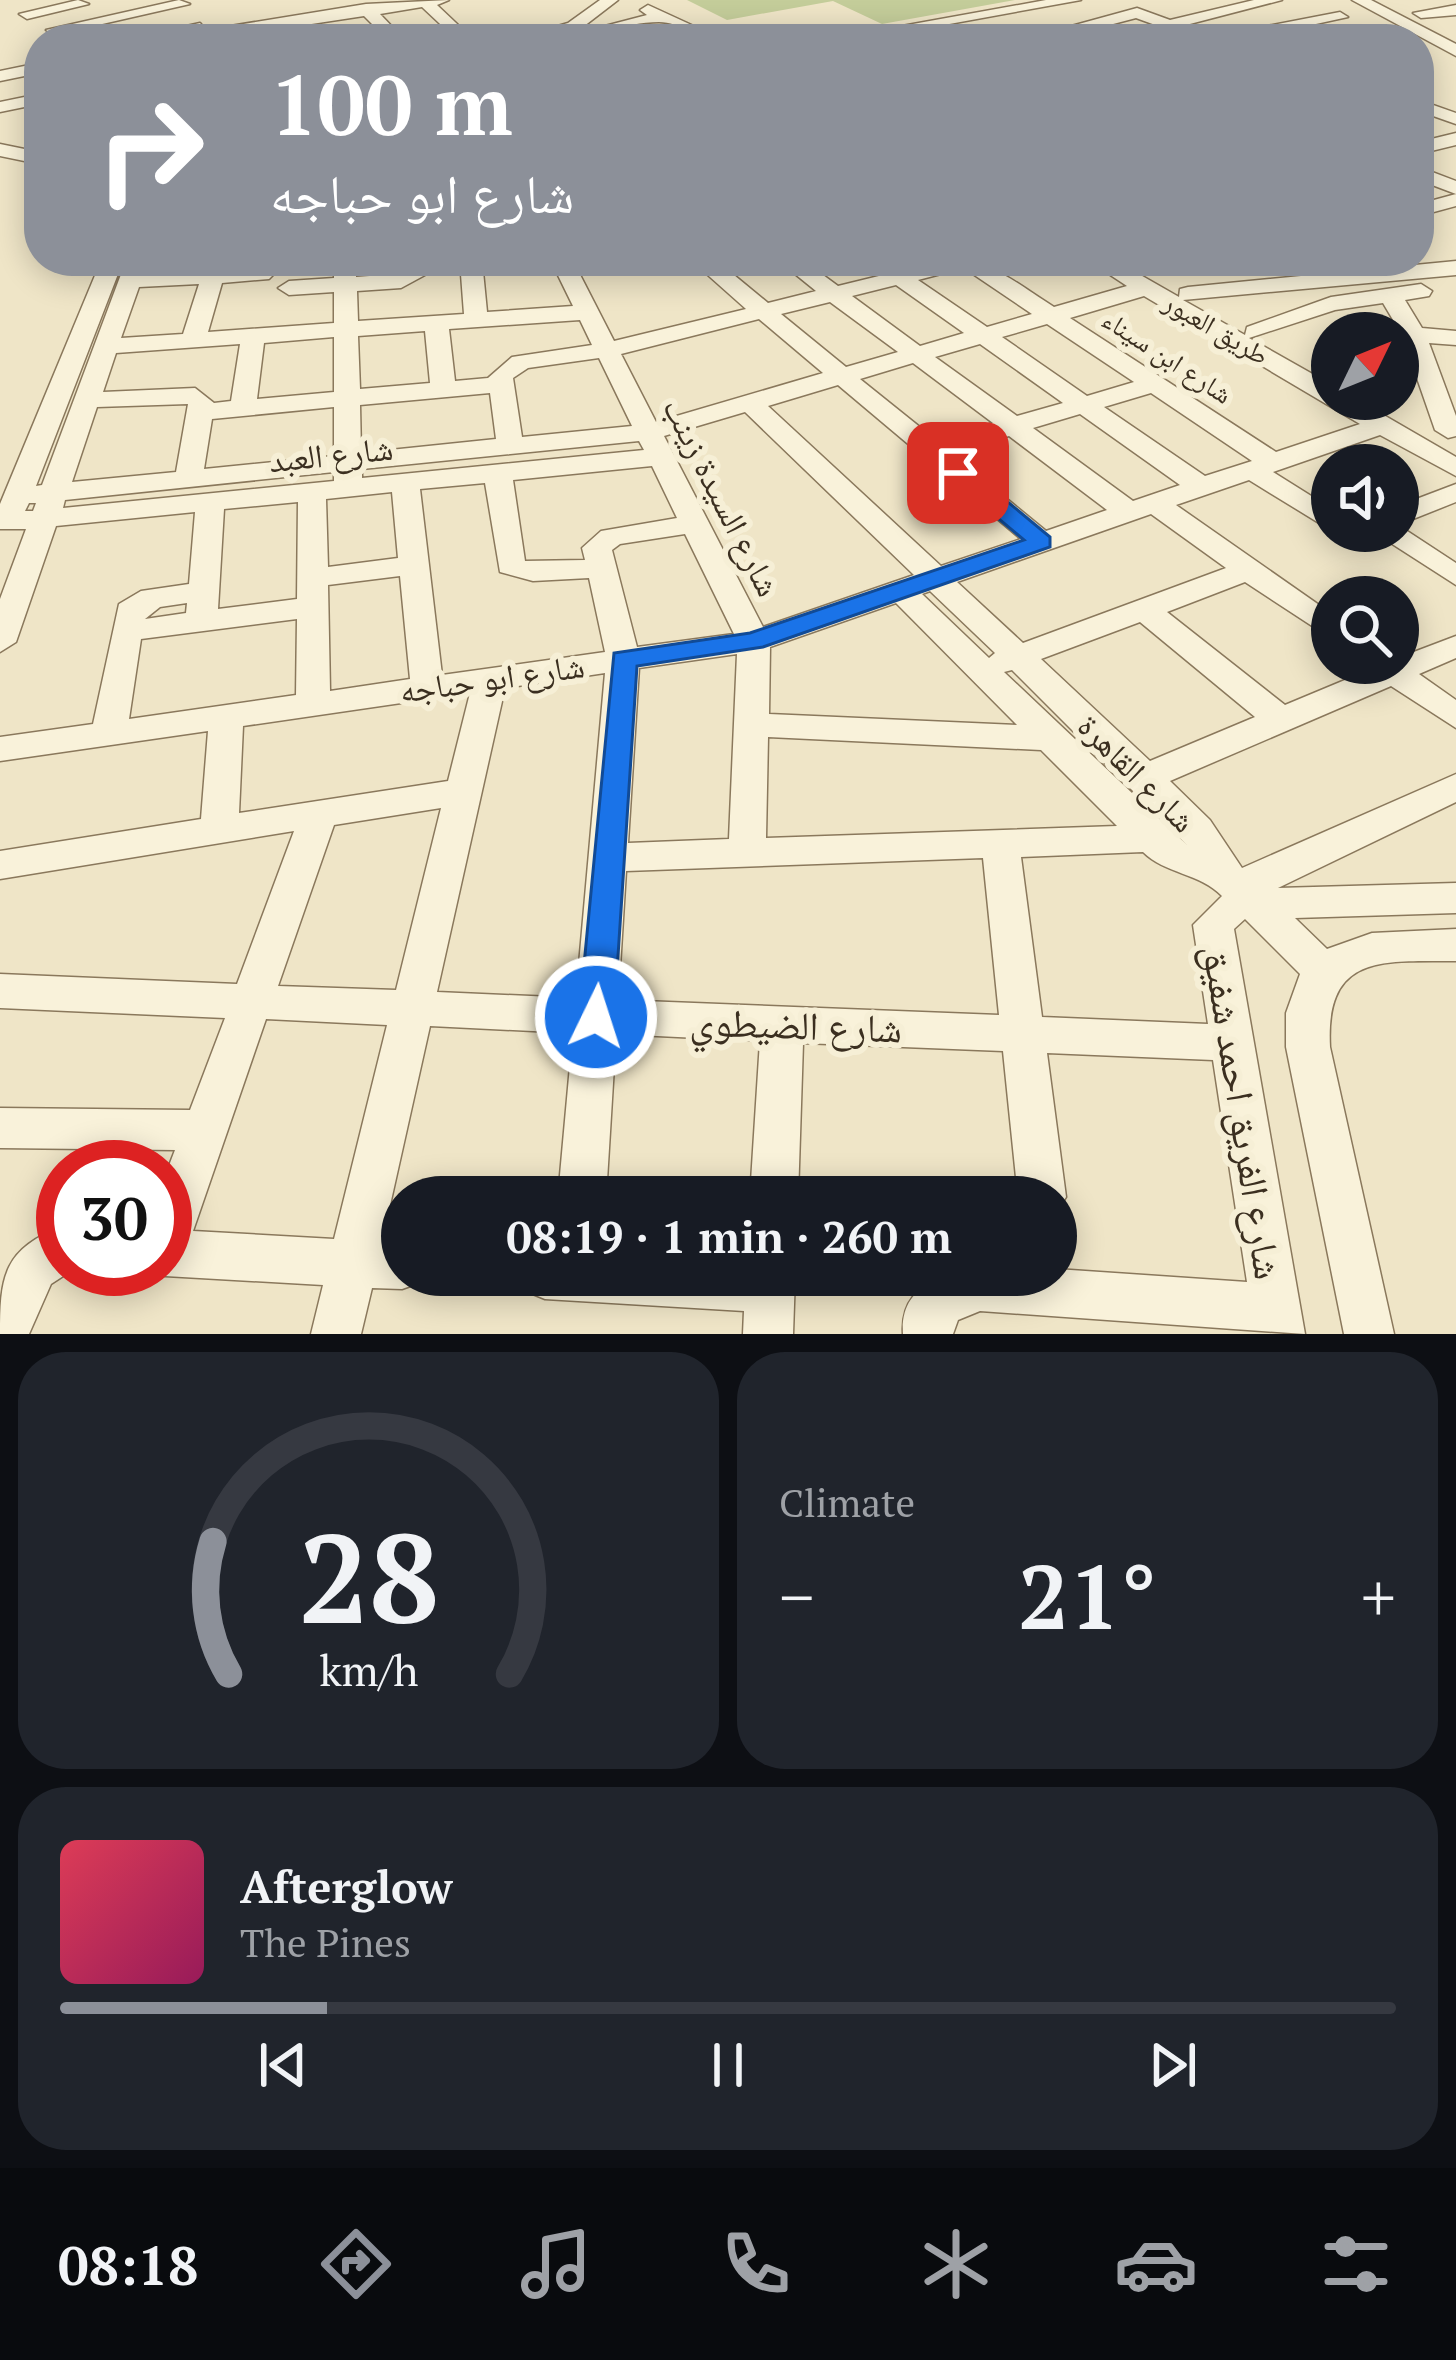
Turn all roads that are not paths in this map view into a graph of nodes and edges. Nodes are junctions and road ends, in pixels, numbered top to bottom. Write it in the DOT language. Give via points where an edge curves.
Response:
graph roads {
  1 [pos="100,0"];
  2 [pos="289,0"];
  3 [pos="614,0"];
  4 [pos="1072,0"];
  5 [pos="1147,0"];
  6 [pos="1210,0"];
  7 [pos="1274,0"];
  8 [pos="1360,0"];
  9 [pos="433,1"];
  10 [pos="7,2"];
  11 [pos="178,2"];
  12 [pos="381,2"];
  13 [pos="1038,2"];
  14 [pos="1382,4"];
  15 [pos="662,8"];
  16 [pos="1235,9"];
  17 [pos="1456,10"];
  18 [pos="1335,12"];
  19 [pos="27,14"];
  20 [pos="310,14"];
  21 [pos="1414,16"];
  22 [pos="1196,18"];
  23 [pos="593,23"];
  24 [pos="43,24"];
  25 [pos="100,24"];
  26 [pos="218,24"];
  27 [pos="228,24"];
  28 [pos="281,24"];
  29 [pos="318,24"];
  30 [pos="452,24"];
  31 [pos="588,24"];
  32 [pos="697,24"];
  33 [pos="902,24"];
  34 [pos="998,24"];
  35 [pos="1094,24"];
  36 [pos="1169,24"];
  37 [pos="1274,24"];
  38 [pos="1293,24"];
  39 [pos="1424,24"];
  40 [pos="1456,31"];
  41 [pos="1455,274"];
  42 [pos="122,276"];
  43 [pos="124,276"];
  44 [pos="202,276"];
  45 [pos="228,276"];
  46 [pos="334,276"];
  47 [pos="345,276"];
  48 [pos="372,276"];
  49 [pos="412,276"];
  50 [pos="472,276"];
  51 [pos="570,276"];
  52 [pos="721,276"];
  53 [pos="810,276"];
  54 [pos="897,276"];
  55 [pos="908,276"];
  56 [pos="991,276"];
  57 [pos="1126,276"];
  58 [pos="1155,276"];
  59 [pos="1374,276"];
  60 [pos="212,277"];
  61 [pos="1333,277"];
  62 [pos="900,278"];
  63 [pos="289,288"];
  64 [pos="1146,288"];
  65 [pos="835,294"];
  66 [pos="1188,294"];
  67 [pos="1390,296"];
  68 [pos="588,312"];
  69 [pos="764,312"];
  70 [pos="1400,312"];
  71 [pos="1051,316"];
  72 [pos="476,320"];
  73 [pos="436,323"];
  74 [pos="346,330"];
  75 [pos="1255,332"];
  76 [pos="982,335"];
  77 [pos="1419,335"];
  78 [pos="253,337"];
  79 [pos="1456,338"];
  80 [pos="193,341"];
  81 [pos="102,347"];
  82 [pos="607,350"];
  83 [pos="1419,352"];
  84 [pos="916,354"];
  85 [pos="1311,363"];
  86 [pos="842,376"];
  87 [pos="1419,380"];
  88 [pos="1427,380"];
  89 [pos="1456,382"];
  90 [pos="502,384"];
  91 [pos="1155,384"];
  92 [pos="1311,385"];
  93 [pos="443,390"];
  94 [pos="347,399"];
  95 [pos="84,400"];
  96 [pos="748,402"];
  97 [pos="1084,405"];
  98 [pos="243,408"];
  99 [pos="200,412"];
  100 [pos="1362,420"];
  101 [pos="1390,420"];
  102 [pos="1405,420"];
  103 [pos="1013,426"];
  104 [pos="1448,433"];
  105 [pos="655,445"];
  106 [pos="931,450"];
  107 [pos="504,460"];
  108 [pos="1263,466"];
  109 [pos="1456,468"];
  110 [pos="348,476"];
  111 [pos="188,479"];
  112 [pos="405,482"];
  113 [pos="1202,487"];
  114 [pos="312,492"];
  115 [pos="1456,492"];
  116 [pos="210,502"];
  117 [pos="1311,505"];
  118 [pos="46,506"];
  119 [pos="1419,507"];
  120 [pos="1142,508"];
  121 [pos="8,520"];
  122 [pos="695,524"];
  123 [pos="1042,542"];
  124 [pos="1419,552"];
  125 [pos="414,565"];
  126 [pos="600,568"];
  127 [pos="1249,570"];
  128 [pos="1456,576"];
  129 [pos="935,579"];
  130 [pos="901,590"];
  131 [pos="312,592"];
  132 [pos="203,607"];
  133 [pos="1144,609"];
  134 [pos="1311,614"];
  135 [pos="754,641"];
  136 [pos="0,642"];
  137 [pos="1456,646"];
  138 [pos="1018,657"];
  139 [pos="1419,658"];
  140 [pos="623,659"];
  141 [pos="981,671"];
  142 [pos="490,679"];
  143 [pos="1354,684"];
  144 [pos="1410,684"];
  145 [pos="428,687"];
  146 [pos="314,704"];
  147 [pos="226,716"];
  148 [pos="1456,717"];
  149 [pos="1281,720"];
  150 [pos="751,725"];
  151 [pos="109,733"];
  152 [pos="1047,738"];
  153 [pos="0,748"];
  154 [pos="1145,777"];
  155 [pos="1456,787"];
  156 [pos="464,791"];
  157 [pos="319,815"];
  158 [pos="219,831"];
  159 [pos="1152,838"];
  160 [pos="1000,844"];
  161 [pos="747,853"];
  162 [pos="608,858"];
  163 [pos="0,865"];
  164 [pos="1237,888"];
  165 [pos="1456,898"];
  166 [pos="1456,945"];
  167 [pos="1324,971"];
  168 [pos="0,992"];
  169 [pos="251,1002"];
  170 [pos="412,1009"];
  171 [pos="596,1017"];
  172 [pos="782,1024"];
  173 [pos="1022,1034"];
  174 [pos="1233,1043"];
  175 [pos="0,1128"];
  176 [pos="206,1130"];
  177 [pos="192,1168"];
  178 [pos="584,1176"];
  179 [pos="775,1176"];
  180 [pos="1039,1176"];
  181 [pos="192,1254"];
  182 [pos="352,1264"];
  183 [pos="36,1266"];
  184 [pos="381,1266"];
  185 [pos="1077,1288"];
  186 [pos="953,1296"];
  187 [pos="1278,1322"];
  188 [pos="3,1334"];
  189 [pos="336,1334"];
  190 [pos="928,1334"];
  191 [pos="1369,1334"];
  1 -- 19 [label="street"];
  2 -- 20 [label="street"];
  3 -- 15 [label="street"];
  3 -- 23 [label="street"];
  4 -- 13 [label="street"];
  5 -- 22 [label="street"];
  6 -- 16 [label="street"];
  7 -- 16 [label="street"];
  7 -- 18 [label="street"];
  8 -- 14 [label="street"];
  9 -- 12 [label="street"];
  9 -- 30 [label="street"];
  10 -- 19 [label="street"];
  11 -- 25 [label="street"];
  11 -- 26 [label="street"];
  12 -- 20 [label="street"];
  13 -- 33 [label="street"];
  13 -- 34 [label="street"];
  13 -- 35 [label="street"];
  14 -- 21 [label="street"];
  15 -- 23 [label="street"];
  15 -- 32 [label="street"];
  16 -- 22 [label="street"];
  16 -- 37 [label="street"];
  17 -- 21 [label="street"];
  18 -- 21 [label="street"];
  18 -- 38 [label="street"];
  19 -- 24 [label="street"];
  20 -- 27 [label="street"];
  20 -- 28 [label="street"];
  20 -- 29 [label="street"];
  21 -- 39 [label="street"];
  21 -- 40 [label="street"];
  22 -- 36 [label="street"];
  23 -- 31 [label="street"];
  35 -- 36 [label="street" via="1137,14"];
  41 -- 67 [label="street"];
  42 -- 121 [label="street"];
  43 -- 81 [label="street"];
  44 -- 60 [label="street"];
  45 -- 60 [label="street"];
  46 -- 63 [label="street"];
  47 -- 74 [label="street"];
  48 -- 49 [label="street"];
  50 -- 72 [label="street"];
  51 -- 68 [label="street, شارع السيدة زينب"];
  52 -- 69 [label="street"];
  53 -- 65 [label="street"];
  54 -- 62 [label="street"];
  55 -- 62 [label="street"];
  56 -- 71 [label="street, شارع ابن سيناء"];
  57 -- 64 [label="street, طريق العبور"];
  58 -- 66 [label="street, طريق العبور"];
  59 -- 61 [label="street"];
  60 -- 80 [label="street"];
  61 -- 66 [label="street"];
  62 -- 65 [label="street"];
  62 -- 76 [label="street"];
  64 -- 71 [label="street, شارع العبد"];
  64 -- 92 [label="street, طريق العبور"];
  65 -- 69 [label="street"];
  65 -- 84 [label="street"];
  66 -- 75 [label="street, طريق العبور"];
  67 -- 70 [label="street"];
  67 -- 75 [label="street" via="1302,312"];
  68 -- 72 [label="street"];
  68 -- 82 [label="street, شارع السيدة زينب"];
  69 -- 82 [label="street"];
  69 -- 86 [label="street"];
  71 -- 76 [label="street, شارع العبد"];
  71 -- 91 [label="street, شارع ابن سيناء"];
  72 -- 73 [label="street"];
  73 -- 74 [label="street"];
  73 -- 93 [label="street"];
  74 -- 78 [label="street"];
  74 -- 94 [label="street"];
  75 -- 85 [label="street, طريق العبور"];
  76 -- 84 [label="street, شارع العبد"];
  76 -- 97 [label="street"];
  77 -- 79 [label="street"];
  78 -- 80 [label="street"];
  78 -- 98 [label="street"];
  80 -- 81 [label="street"];
  81 -- 95 [label="street"];
  82 -- 90 [label="street" via="514,364"];
  82 -- 105 [label="street, شارع السيدة زينب"];
  83 -- 88 [label="street"];
  84 -- 86 [label="street, شارع العبد"];
  84 -- 103 [label="street"];
  86 -- 96 [label="street, شارع العبد"];
  86 -- 106 [label="street"];
  87 -- 88 [label="street"];
  88 -- 89 [label="street"];
  88 -- 104 [label="street"];
  90 -- 93 [label="street"];
  90 -- 107 [label="street"];
  91 -- 97 [label="street"];
  91 -- 108 [label="street, شارع ابن سيناء"];
  93 -- 94 [label="street"];
  94 -- 98 [label="street"];
  94 -- 110 [label="street"];
  95 -- 99 [label="street" via="188,394 200,400"];
  95 -- 118 [label="street"];
  96 -- 105 [label="street, شارع العبد"];
  96 -- 129 [label="street, شارع القاهرة"];
  97 -- 103 [label="street"];
  97 -- 113 [label="street"];
  98 -- 99 [label="street"];
  99 -- 111 [label="street"];
  100 -- 108 [label="street, شارع ابو حباجه"];
  101 -- 109 [label="street, طريق العبور"];
  102 -- 104 [label="street, طريق العبور"];
  103 -- 106 [label="street"];
  103 -- 120 [label="street"];
  105 -- 107 [label="street, شارع العبد"];
  105 -- 122 [label="street, شارع السيدة زينب"];
  106 -- 123 [label="street"];
  107 -- 110 [label="street, شارع العبد"];
  107 -- 112 [label="street, شارع العبد"];
  107 -- 126 [label="street" via="511,566"];
  108 -- 113 [label="street, شارع ابو حباجه"];
  108 -- 117 [label="street, شارع ابن سيناء"];
  110 -- 111 [label="street, شارع العبد"];
  110 -- 112 [label="street, شارع العبد"];
  110 -- 114 [label="street, شارع العبد"];
  111 -- 118 [label="street, شارع العبد"];
  112 -- 125 [label="street"];
  113 -- 120 [label="street, شارع ابو حباجه"];
  114 -- 116 [label="street, شارع العبد"];
  114 -- 131 [label="street"];
  115 -- 119 [label="street"];
  116 -- 118 [label="street, شارع العبد"];
  116 -- 132 [label="street"];
  118 -- 121 [label="street, شارع العبد"];
  118 -- 136 [label="street"];
  120 -- 123 [label="street, شارع ابو حباجه"];
  120 -- 127 [label="street"];
  122 -- 126 [label="street" via="605,540 597,548"];
  122 -- 135 [label="street, شارع السيدة زينب"];
  123 -- 129 [label="street, شارع ابو حباجه"];
  124 -- 128 [label="street"];
  125 -- 131 [label="street"];
  125 -- 145 [label="street"];
  126 -- 140 [label="street"];
  127 -- 133 [label="street"];
  127 -- 134 [label="street"];
  129 -- 130 [label="street, شارع ابو حباجه"];
  129 -- 138 [label="street, شارع القاهرة"];
  130 -- 135 [label="street, شارع ابو حباجه"];
  130 -- 141 [label="street, شارع القاهرة"];
  131 -- 132 [label="street"];
  131 -- 146 [label="street"];
  132 -- 151 [label="street" via="138,603 130,611"];
  133 -- 138 [label="street"];
  133 -- 149 [label="street"];
  135 -- 140 [label="street, شارع ابو حباجه"];
  135 -- 150 [label="street, شارع السيدة زينب"];
  137 -- 139 [label="street"];
  138 -- 141 [label="street"];
  138 -- 154 [label="street, شارع القاهرة"];
  140 -- 142 [label="street, شارع ابو حباجه"];
  140 -- 162 [label="street"];
  141 -- 152 [label="street, شارع القاهرة"];
  142 -- 145 [label="street, شارع ابو حباجه"];
  142 -- 156 [label="street"];
  143 -- 149 [label="street"];
  144 -- 148 [label="street"];
  145 -- 146 [label="street, شارع ابو حباجه"];
  146 -- 147 [label="street, شارع ابو حباجه"];
  147 -- 151 [label="street, شارع ابو حباجه"];
  147 -- 158 [label="street"];
  149 -- 154 [label="street"];
  150 -- 152 [label="street"];
  150 -- 161 [label="street, شارع السيدة زينب"];
  151 -- 153 [label="street, شارع ابو حباجه"];
  152 -- 159 [label="street, شارع القاهرة"];
  154 -- 164 [label="street, شارع القاهرة" via="1198,830"];
  155 -- 164 [label="street"];
  156 -- 157 [label="street"];
  156 -- 170 [label="street"];
  157 -- 158 [label="street"];
  157 -- 169 [label="street"];
  158 -- 163 [label="street"];
  159 -- 160 [label="street"];
  159 -- 164 [label="street, شارع القاهرة"];
  160 -- 161 [label="street"];
  160 -- 173 [label="street"];
  161 -- 162 [label="street"];
  162 -- 171 [label="street"];
  164 -- 165 [label="street, شارع الفريق احمد شفيق"];
  164 -- 167 [label="street"];
  164 -- 174 [label="street, شارع الفريق احمد شفيق" via="1213,925"];
  166 -- 167 [label="street" via="1374,946"];
  167 -- 191 [label="street" via="1304,1019"];
  168 -- 169 [label="street, شارع الضيطوي"];
  169 -- 170 [label="street, شارع الضيطوي"];
  169 -- 176 [label="street"];
  170 -- 171 [label="street, شارع الضيطوي"];
  170 -- 182 [label="street"];
  171 -- 172 [label="street, شارع الضيطوي"];
  171 -- 178 [label="street"];
  172 -- 173 [label="street, شارع الضيطوي"];
  172 -- 179 [label="street"];
  173 -- 174 [label="street, شارع الضيطوي"];
  173 -- 180 [label="street"];
  174 -- 187 [label="street, شارع الفريق احمد شفيق"];
  175 -- 176 [label="street"];
  176 -- 177 [label="street"];
  181 -- 182 [label="street"];
  182 -- 184 [label="street"];
  182 -- 189 [label="street"];
  183 -- 188 [label="street"];
  185 -- 187 [label="street"];
  186 -- 190 [label="street" via="927,1319"];
}
